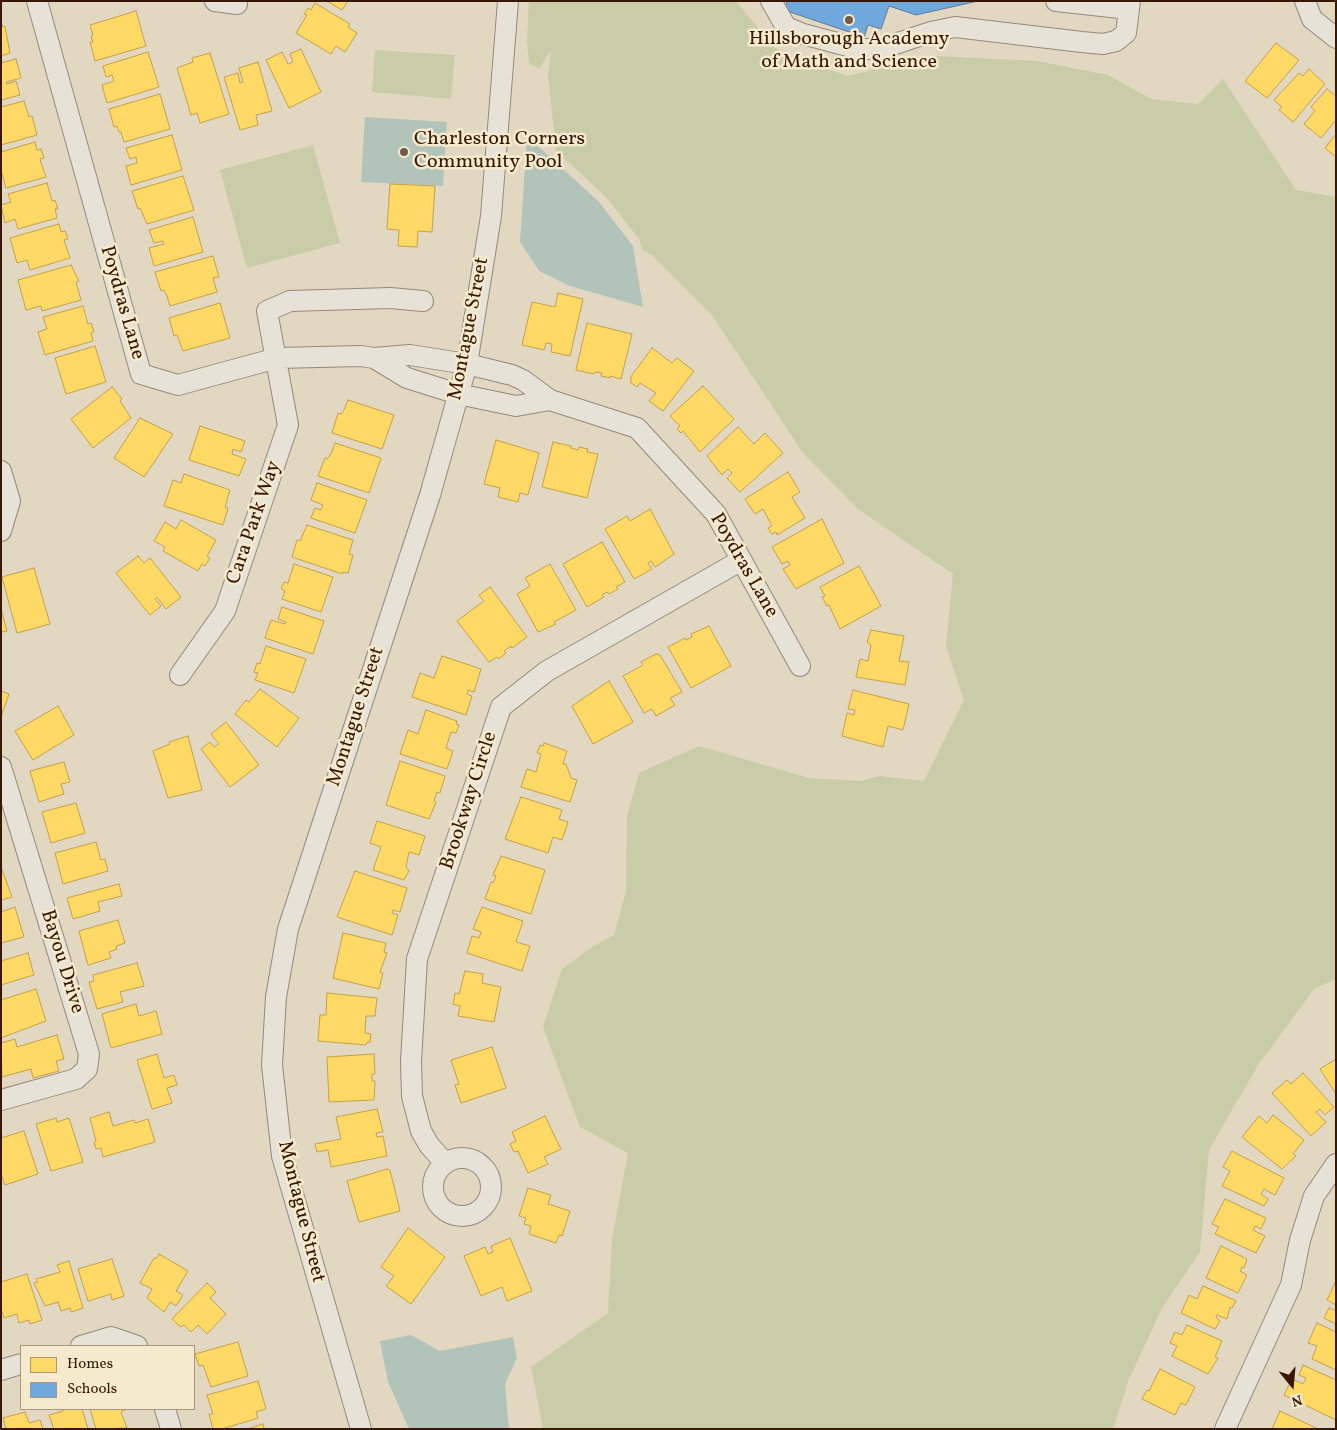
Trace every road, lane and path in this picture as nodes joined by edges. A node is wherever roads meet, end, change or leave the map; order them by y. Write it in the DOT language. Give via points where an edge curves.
graph roads {
  1 [pos="37,1"];
  2 [pos="215,1"];
  3 [pos="508,1"];
  4 [pos="771,1"];
  5 [pos="1056,1"];
  6 [pos="1305,1"];
  7 [pos="237,4"];
  8 [pos="1130,5"];
  9 [pos="1336,38"];
  10 [pos="423,301"];
  11 [pos="278,358"];
  12 [pos="374,358"];
  13 [pos="466,364"];
  14 [pos="458,394"];
  15 [pos="550,400"];
  16 [pos="1,471"];
  17 [pos="1,531"];
  18 [pos="740,561"];
  19 [pos="800,666"];
  20 [pos="180,675"];
  21 [pos="1,767"];
  22 [pos="1,1100"];
  23 [pos="446,1163"];
  24 [pos="1336,1164"];
  25 [pos="85,1345"];
  26 [pos="134,1345"];
  27 [pos="20,1364"];
  28 [pos="1,1370"];
  29 [pos="166,1410"];
  30 [pos="171,1429"];
  31 [pos="361,1429"];
  32 [pos="1226,1429"];
  1 -- 11 [label="street, Poydras Lane" via="141,374 178,386"];
  2 -- 7 [label="street"];
  3 -- 13 [label="street, Montague Street" via="491,216"];
  4 -- 8 [label="street" via="786,27 859,49 880,49 955,27 1103,44 1116,41 1126,33"];
  5 -- 8 [label="street"];
  6 -- 9 [label="street" via="1312,19"];
  10 -- 11 [label="street, Cara Park Way" via="390,298 290,301 267,311"];
  11 -- 12 [label="street, Poydras Lane"];
  11 -- 20 [label="street, Cara Park Way" via="288,426 225,611"];
  12 -- 13 [label="street, Poydras Lane" via="410,355"];
  12 -- 14 [label="street, Poydras Lane" via="407,378"];
  13 -- 14 [label="street, Montague Street"];
  13 -- 15 [label="street, Poydras Lane" via="512,375"];
  14 -- 15 [label="street, Poydras Lane" via="516,406"];
  14 -- 31 [label="street, Montague Street" via="430,495 288,930 276,997 272,1065 282,1156"];
  15 -- 18 [label="street, Poydras Lane" via="637,428 716,514"];
  16 -- 17 [label="street" via="10,501"];
  18 -- 19 [label="street, Poydras Lane"];
  18 -- 23 [label="street, Brookway Circle" via="547,671 501,707 417,959 412,1096 421,1132"];
  21 -- 22 [label="street, Bayou Drive" via="88,1054 87,1069 76,1079"];
  24 -- 32 [label="street" via="1314,1196 1300,1240 1292,1284"];
  25 -- 26 [label="street" via="111,1338"];
  27 -- 28 [label="street"];
  29 -- 30 [label="street"];
}
